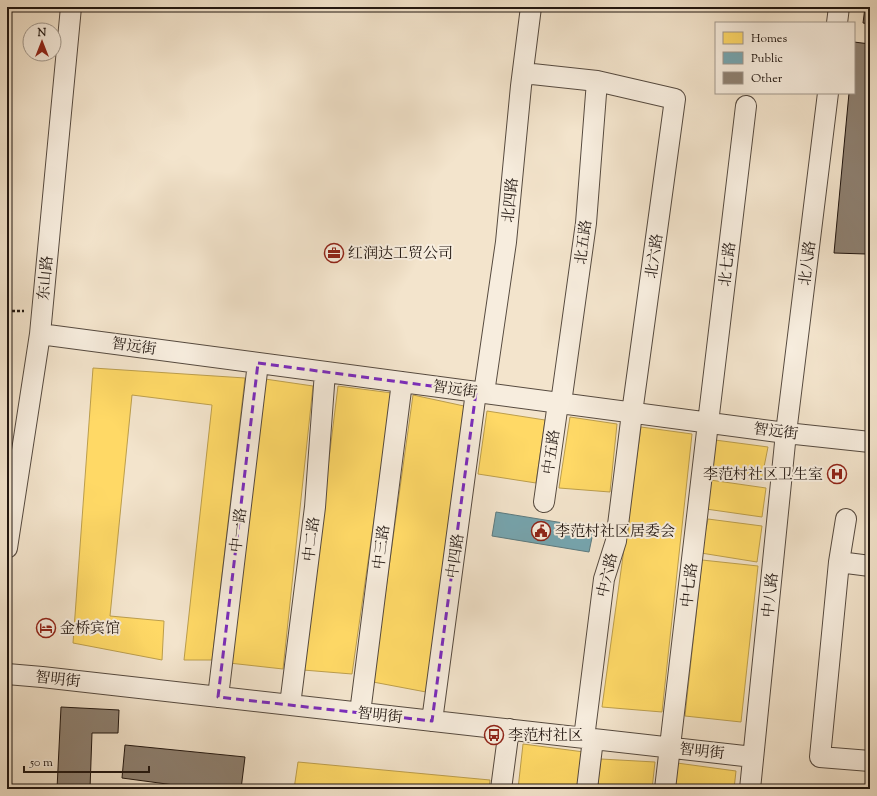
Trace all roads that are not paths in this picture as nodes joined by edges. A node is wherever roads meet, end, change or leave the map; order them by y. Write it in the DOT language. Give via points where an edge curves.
graph roads {
  1 [pos="71,7"];
  2 [pos="531,7"];
  3 [pos="839,7"];
  4 [pos="837,22"];
  5 [pos="523,73"];
  6 [pos="597,81"];
  7 [pos="828,94"];
  8 [pos="746,106"];
  9 [pos="40,334"];
  10 [pos="258,363"];
  11 [pos="325,372"];
  12 [pos="402,382"];
  13 [pos="480,392"];
  14 [pos="560,403"];
  15 [pos="632,413"];
  16 [pos="708,423"];
  17 [pos="786,433"];
  18 [pos="870,442"];
  19 [pos="544,502"];
  20 [pos="846,519"];
  21 [pos="7,548"];
  22 [pos="839,562"];
  23 [pos="870,566"];
  24 [pos="7,674"];
  25 [pos="218,697"];
  26 [pos="290,705"];
  27 [pos="360,713"];
  28 [pos="432,721"];
  29 [pos="509,729"];
  30 [pos="589,739"];
  31 [pos="670,748"];
  32 [pos="754,757"];
  33 [pos="870,761"];
  34 [pos="502,789"];
  35 [pos="587,789"];
  36 [pos="665,789"];
  37 [pos="750,789"];
  1 -- 9 [label="street, 东山路"];
  2 -- 5 [label="street, 北四路"];
  3 -- 4 [label="street"];
  5 -- 6 [label="street"];
  5 -- 13 [label="street, 北四路" via="506,242"];
  6 -- 14 [label="street, 北五路" via="586,223"];
  6 -- 15 [label="street, 北六路" via="675,99"];
  7 -- 17 [label="street, 北八路"];
  8 -- 16 [label="street, 北七路"];
  9 -- 10 [label="street, 智远街"];
  9 -- 21 [label="street, 东山路"];
  10 -- 11 [label="street, 智远街"];
  10 -- 25 [label="street, 中一路"];
  11 -- 12 [label="street, 智远街"];
  11 -- 26 [label="street, 中二路" via="315,508"];
  12 -- 13 [label="street, 智远街"];
  12 -- 27 [label="street, 中三路"];
  13 -- 14 [label="street, 智远街"];
  13 -- 28 [label="street, 中四路"];
  14 -- 15 [label="street, 智远街"];
  14 -- 19 [label="street, 中五路"];
  15 -- 16 [label="street, 智远街"];
  15 -- 30 [label="street, 中六路" via="616,541 604,579"];
  16 -- 17 [label="street, 智远街"];
  16 -- 31 [label="street, 中七路"];
  17 -- 18 [label="street, 智远街"];
  17 -- 32 [label="street, 中八路"];
  20 -- 22 [label="street"];
  22 -- 23 [label="street"];
  22 -- 33 [label="street" via="820,757"];
  24 -- 25 [label="street, 智明街"];
  25 -- 26 [label="street, 智明街"];
  26 -- 27 [label="street, 智明街"];
  27 -- 28 [label="street, 智明街"];
  28 -- 29 [label="street, 智明街"];
  29 -- 30 [label="street, 智明街"];
  29 -- 34 [label="street"];
  30 -- 31 [label="street, 智明街"];
  30 -- 35 [label="street, 中六路"];
  31 -- 32 [label="street, 智明街"];
  31 -- 36 [label="street, 中七路"];
  32 -- 37 [label="street, 中八路"];
}
